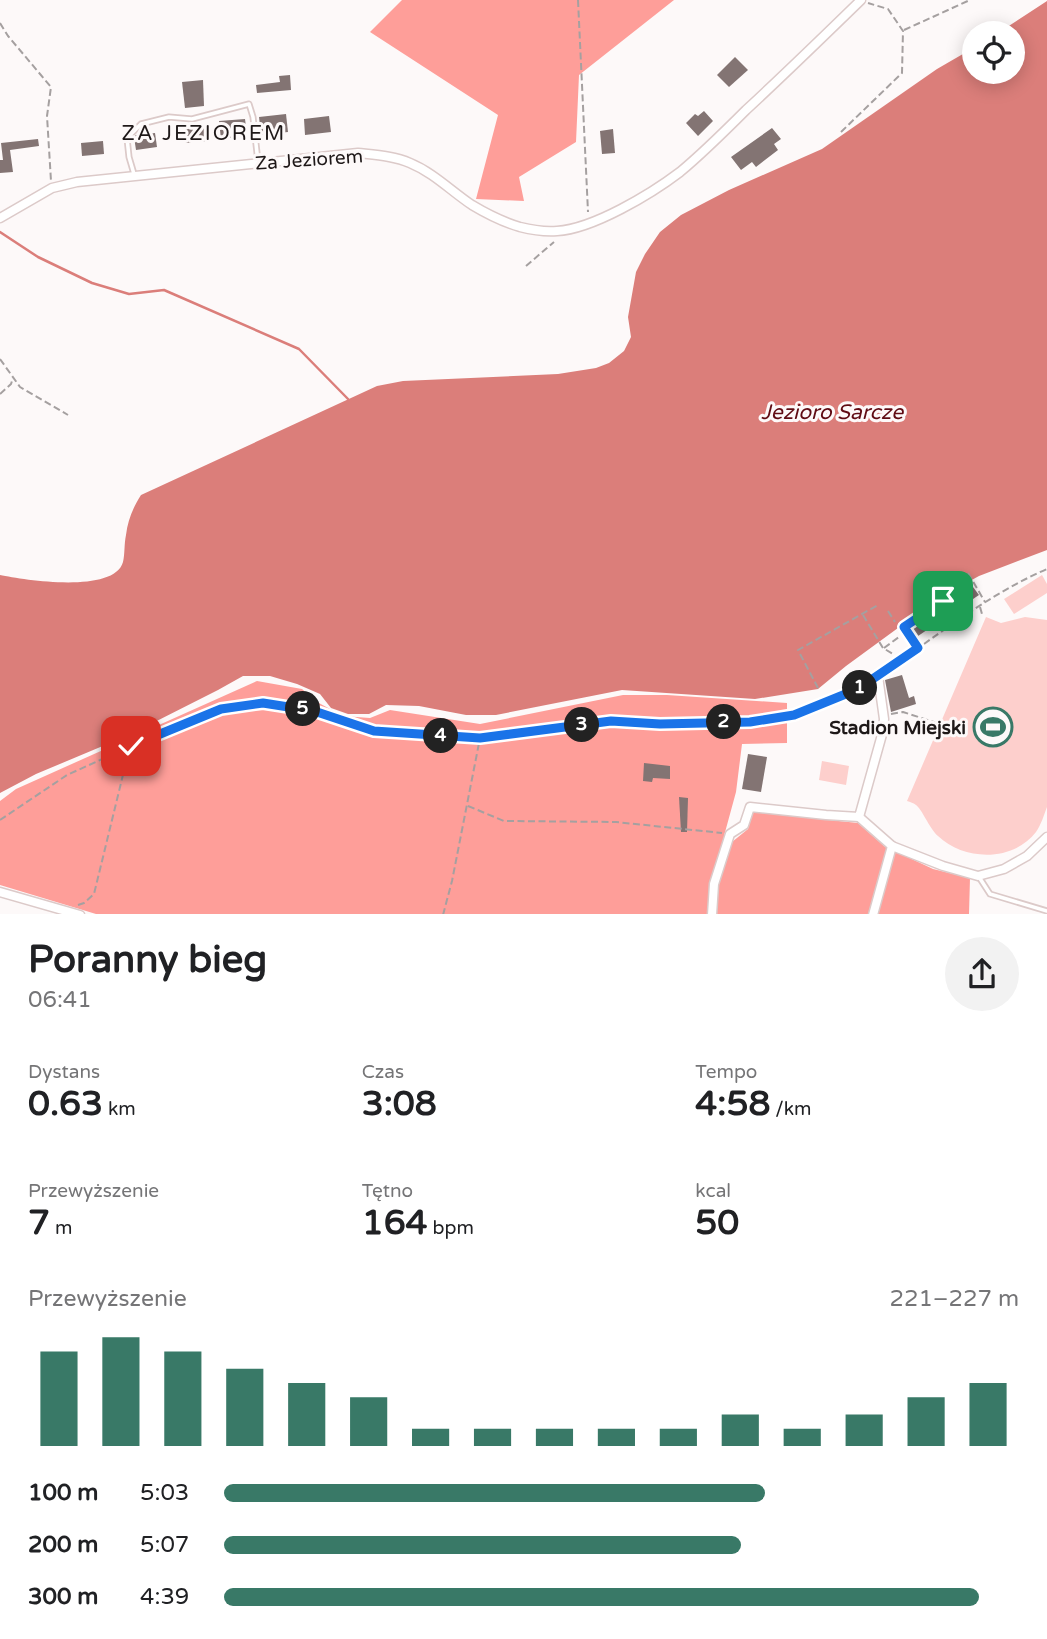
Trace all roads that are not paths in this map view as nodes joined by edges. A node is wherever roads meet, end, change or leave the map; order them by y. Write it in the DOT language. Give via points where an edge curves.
graph roads {
  1 [pos="861,0"];
  2 [pos="258,163"];
  3 [pos="134,176"];
  4 [pos="0,218"];
  5 [pos="906,629"];
  6 [pos="859,817"];
  7 [pos="1047,837"];
  8 [pos="892,846"];
  9 [pos="978,876"];
  10 [pos="0,892"];
  11 [pos="1047,911"];
  12 [pos="77,914"];
  13 [pos="712,914"];
  14 [pos="873,914"];
  1 -- 2 [label="street, Za Jeziorem" via="681,171 634,201 560,231 543,232 494,217 429,173 387,156 358,153"];
  2 -- 3 [label="street, Za Jeziorem"];
  2 -- 3 [label="lane" via="249,104 192,119 169,117 141,124 127,138"];
  3 -- 4 [label="street, Za Jeziorem" via="52,188"];
  5 -- 6 [label="street" via="918,648 878,676 883,731"];
  6 -- 8 [label="street"];
  6 -- 13 [label="street" via="750,807 744,825 730,834 714,884"];
  7 -- 9 [label="street" via="1027,856"];
  8 -- 9 [label="street"];
  8 -- 14 [label="street"];
  9 -- 11 [label="lane" via="990,894"];
  10 -- 12 [label="street"];
}
